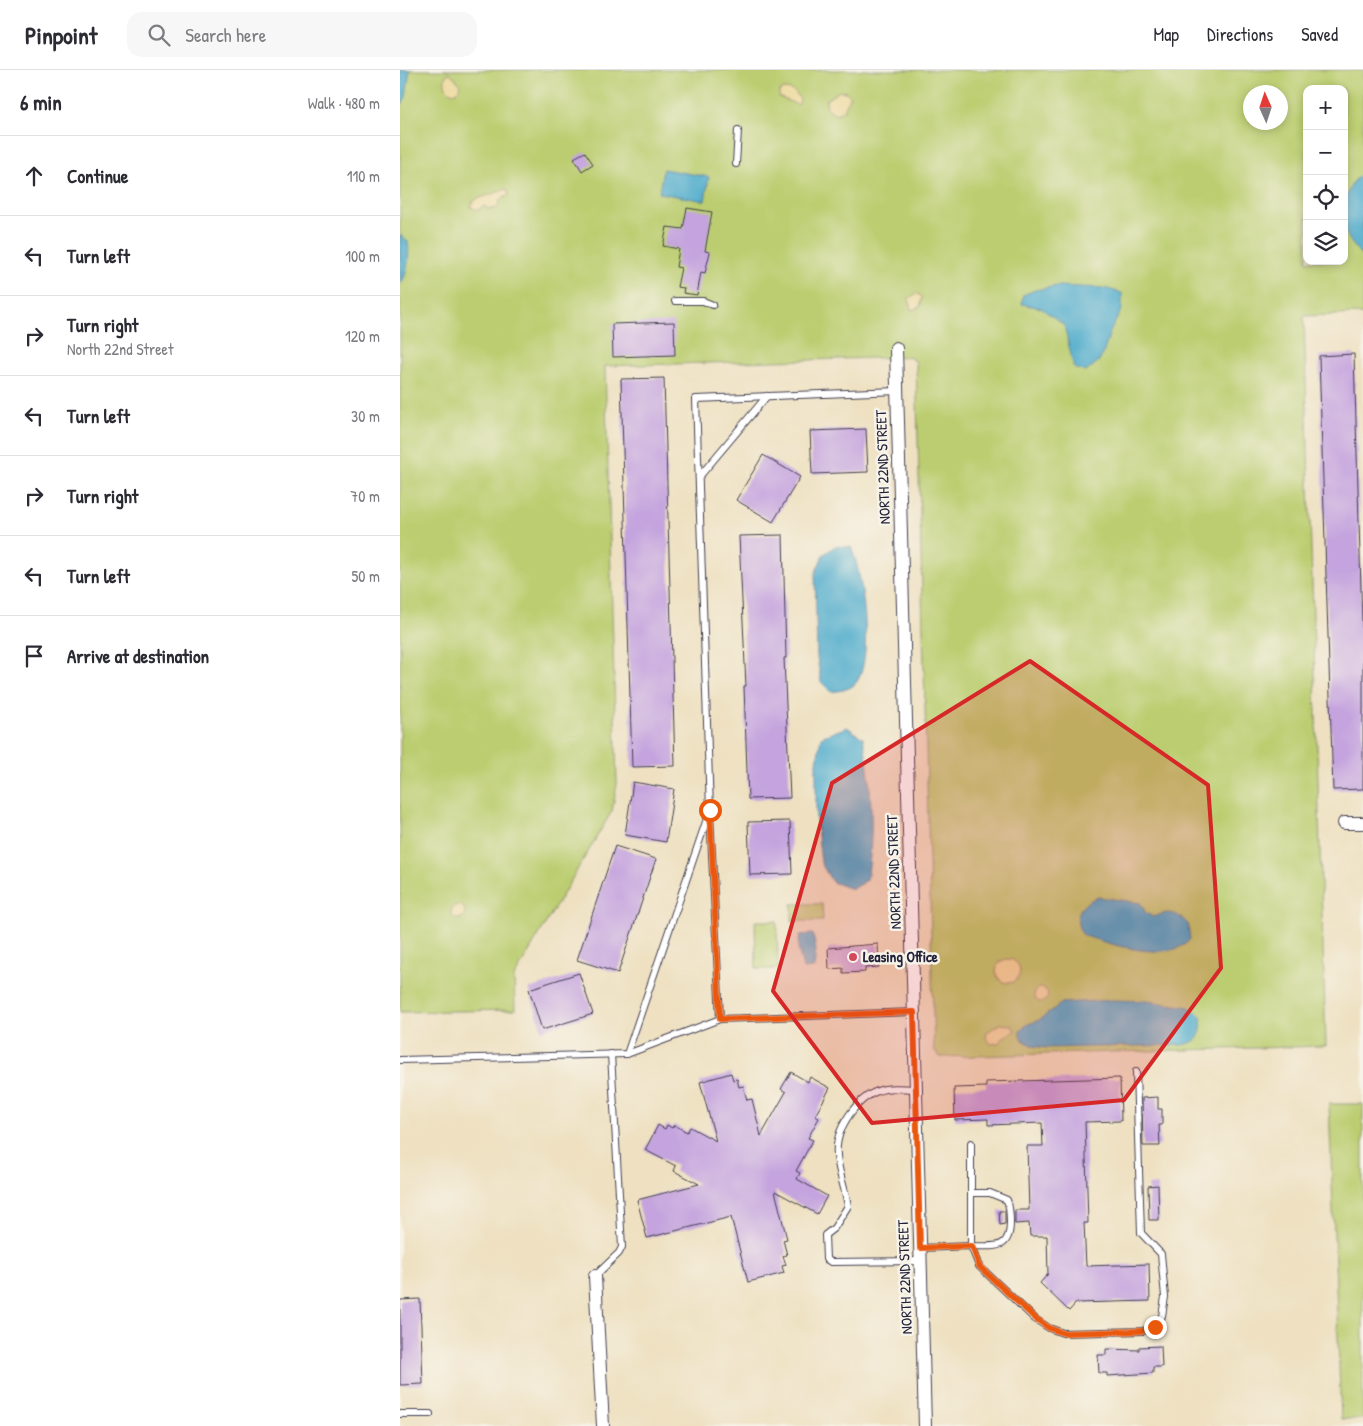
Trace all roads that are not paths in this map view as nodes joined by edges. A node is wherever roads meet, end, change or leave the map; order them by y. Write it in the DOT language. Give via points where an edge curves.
graph roads {
  1 [pos="738,130"];
  2 [pos="736,164"];
  3 [pos="675,301"];
  4 [pos="713,304"];
  5 [pos="896,348"];
  6 [pos="898,391"];
  7 [pos="767,396"];
  8 [pos="699,477"];
  9 [pos="710,810"];
  10 [pos="1344,823"];
  11 [pos="1363,823"];
  12 [pos="914,1012"];
  13 [pos="720,1019"];
  14 [pos="611,1054"];
  15 [pos="627,1054"];
  16 [pos="400,1060"];
  17 [pos="1136,1072"];
  18 [pos="916,1089"];
  19 [pos="971,1143"];
  20 [pos="972,1193"];
  21 [pos="972,1246"];
  22 [pos="920,1255"];
  23 [pos="595,1276"];
  24 [pos="400,1414"];
  25 [pos="430,1414"];
  26 [pos="603,1426"];
  27 [pos="925,1426"];
  1 -- 2 [label="lane"];
  3 -- 4 [label="lane"];
  5 -- 6 [label="street, NORTH 22ND STREET"];
  6 -- 7 [label="lane"];
  6 -- 12 [label="street, NORTH 22ND STREET"];
  7 -- 8 [label="lane"];
  7 -- 8 [label="lane" via="696,399"];
  8 -- 9 [label="lane"];
  9 -- 13 [label="lane"];
  9 -- 15 [label="lane"];
  10 -- 11 [label="street"];
  12 -- 13 [label="lane"];
  12 -- 18 [label="street, NORTH 22ND STREET"];
  13 -- 15 [label="lane"];
  14 -- 15 [label="lane"];
  14 -- 16 [label="lane"];
  14 -- 23 [label="lane" via="622,1248"];
  17 -- 21 [label="lane" via="1141,1234 1161,1254 1165,1297 1162,1316 1155,1327 1142,1331 1063,1333 1049,1328 979,1266"];
  18 -- 22 [label="street, NORTH 22ND STREET"];
  18 -- 22 [label="lane" via="885,1089 865,1096 849,1116 841,1132 837,1153 848,1206 834,1228 825,1235 826,1259 831,1262"];
  19 -- 20 [label="lane"];
  20 -- 21 [label="lane"];
  20 -- 21 [label="lane" via="990,1193 1007,1200 1010,1236 996,1246"];
  21 -- 22 [label="lane"];
  22 -- 27 [label="street, NORTH 22ND STREET"];
  23 -- 26 [label="street"];
  24 -- 25 [label="lane"];
}
